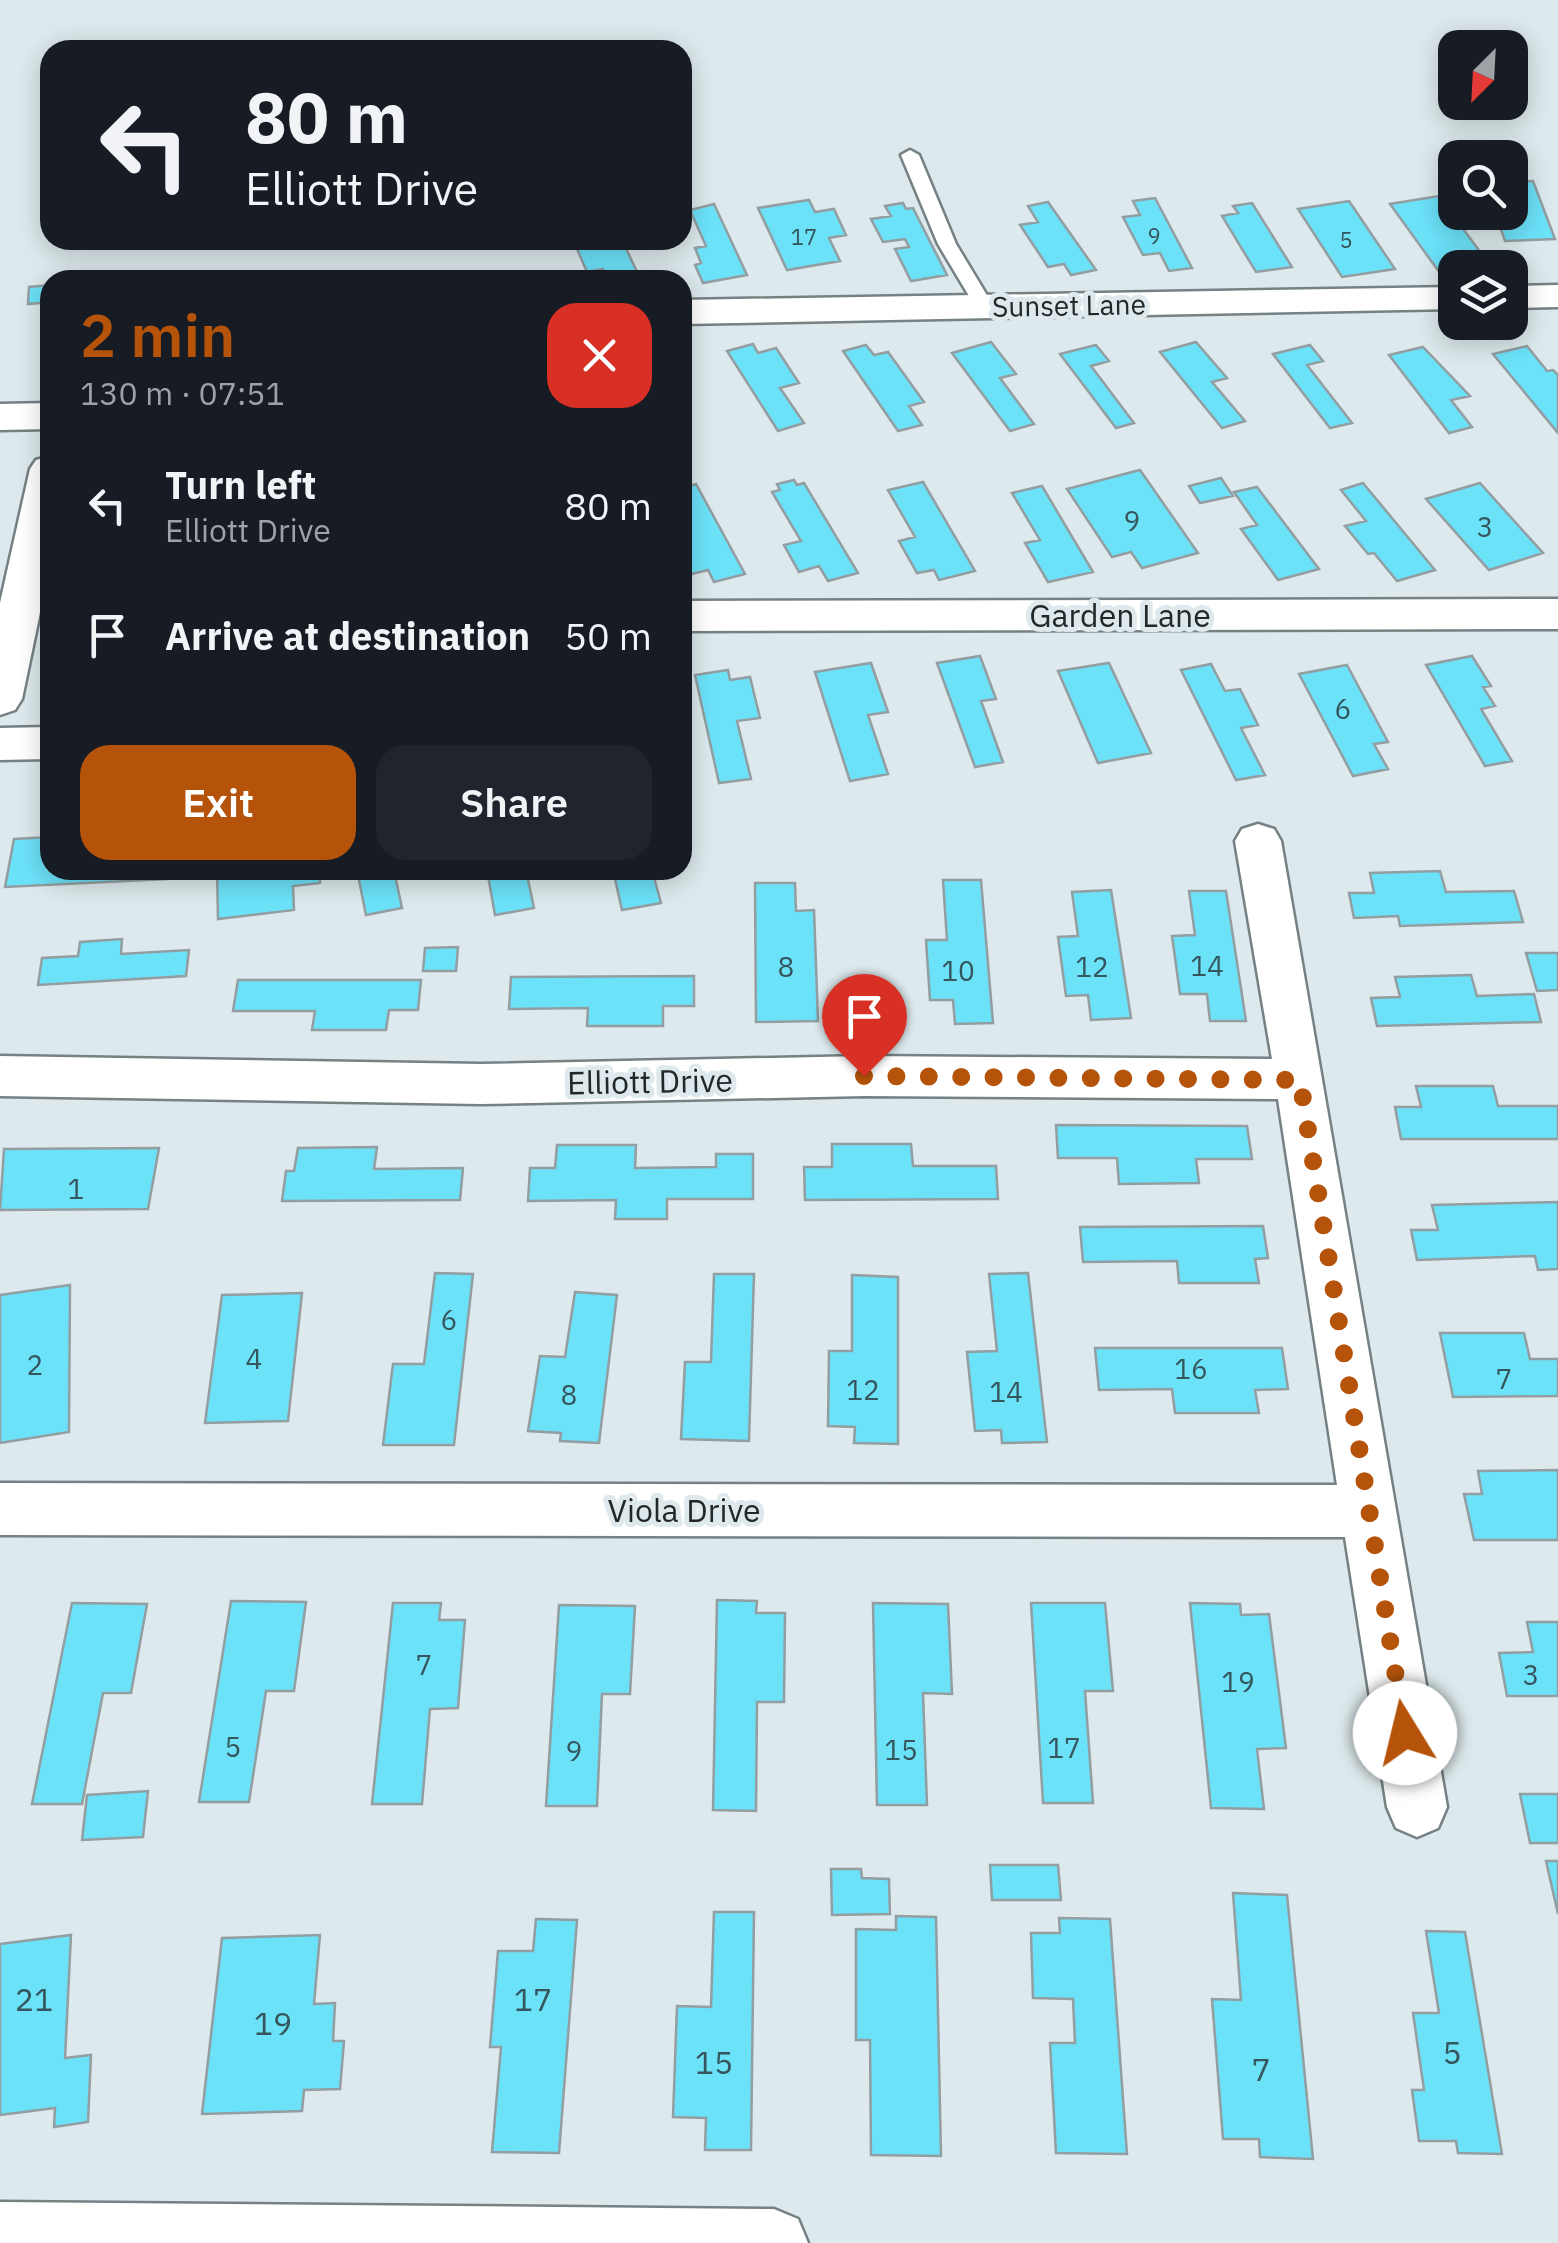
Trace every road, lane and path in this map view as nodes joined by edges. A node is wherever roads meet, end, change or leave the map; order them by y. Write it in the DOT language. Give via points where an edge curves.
graph roads {
  1 [pos="910,155"];
  2 [pos="1558,296"];
  3 [pos="1528,297"];
  4 [pos="1438,298"];
  5 [pos="986,306"];
  6 [pos="692,312"];
  7 [pos="40,416"];
  8 [pos="0,418"];
  9 [pos="40,514"];
  10 [pos="1558,614"];
  11 [pos="692,616"];
  12 [pos="0,699"];
  13 [pos="40,743"];
  14 [pos="0,744"];
  15 [pos="1258,841"];
  16 [pos="0,1076"];
  17 [pos="1300,1080"];
  18 [pos="0,1509"];
  19 [pos="1368,1512"];
  20 [pos="1417,1807"];
  21 [pos="0,2236"];
  22 [pos="774,2243"];
  1 -- 5 [label="lane" via="947,244"];
  2 -- 3 [label="street"];
  4 -- 5 [label="street, Sunset Lane"];
  5 -- 6 [label="street, Sunset Lane"];
  7 -- 8 [label="street"];
  9 -- 12 [label="street"];
  10 -- 11 [label="street, Garden Lane"];
  13 -- 14 [label="street"];
  15 -- 17 [label="street"];
  16 -- 17 [label="street, Elliott Drive" via="481,1084 864,1076"];
  17 -- 19 [label="street"];
  18 -- 19 [label="street, Viola Drive"];
  19 -- 20 [label="street"];
  21 -- 22 [label="street"];
}
